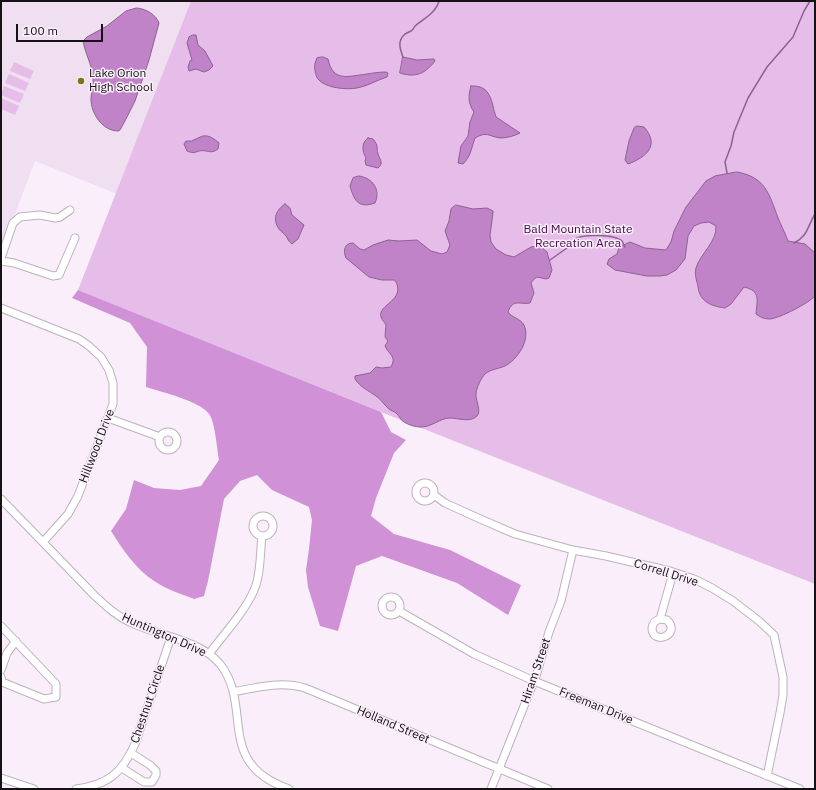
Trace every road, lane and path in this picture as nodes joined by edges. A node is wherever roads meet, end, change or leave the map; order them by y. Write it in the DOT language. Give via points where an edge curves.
graph roads {
  1 [pos="70,210"];
  2 [pos="75,238"];
  3 [pos="1,258"];
  4 [pos="1,261"];
  5 [pos="1,308"];
  6 [pos="108,418"];
  7 [pos="160,437"];
  8 [pos="434,495"];
  9 [pos="1,498"];
  10 [pos="262,536"];
  11 [pos="43,542"];
  12 [pos="573,550"];
  13 [pos="673,573"];
  14 [pos="399,611"];
  15 [pos="660,618"];
  16 [pos="1,626"];
  17 [pos="171,637"];
  18 [pos="16,641"];
  19 [pos="209,654"];
  20 [pos="1,670"];
  21 [pos="1,677"];
  22 [pos="534,681"];
  23 [pos="233,692"];
  24 [pos="131,753"];
  25 [pos="122,768"];
  26 [pos="499,769"];
  27 [pos="767,776"];
  28 [pos="1,778"];
  29 [pos="34,789"];
  30 [pos="76,789"];
  31 [pos="287,789"];
  32 [pos="491,789"];
  33 [pos="548,789"];
  34 [pos="800,789"];
  1 -- 3 [label="street" via="55,218 40,215 20,217 14,223"];
  2 -- 4 [label="street" via="59,275 53,276"];
  5 -- 6 [label="street, Hillwood Drive" via="79,339 101,357 113,383 113,404"];
  6 -- 7 [label="street"];
  6 -- 11 [label="street, Hillwood Drive" via="78,496 68,514"];
  8 -- 12 [label="street, Correll Drive" via="445,503 515,534"];
  9 -- 11 [label="street, Huntington Drive"];
  10 -- 19 [label="street" via="259,576 253,594"];
  11 -- 17 [label="street, Huntington Drive" via="110,610 131,623"];
  12 -- 13 [label="street, Correll Drive"];
  12 -- 22 [label="street, Hiram Street" via="561,601"];
  13 -- 15 [label="street"];
  13 -- 27 [label="street, Correll Drive" via="712,588 750,614 774,635 783,677 783,695"];
  14 -- 22 [label="street, Freeman Drive" via="474,654"];
  16 -- 18 [label="street"];
  17 -- 19 [label="street, Huntington Drive" via="201,648"];
  17 -- 24 [label="street, Chestnut Circle"];
  18 -- 20 [label="street" via="7,653"];
  18 -- 21 [label="street" via="56,684 56,697 44,699 2,682"];
  19 -- 23 [label="street, Huntington Drive" via="220,664"];
  22 -- 26 [label="street, Hiram Street"];
  22 -- 27 [label="street, Freeman Drive"];
  23 -- 26 [label="street, Holland Street" via="276,684 295,685"];
  23 -- 31 [label="street, Huntington Drive" via="241,746 248,761 270,780"];
  24 -- 25 [label="street, Chestnut Circle"];
  24 -- 25 [label="street" via="156,770 152,782 144,782"];
  25 -- 30 [label="street, Chestnut Circle" via="100,783"];
  26 -- 32 [label="street, Hiram Street"];
  26 -- 33 [label="street, Holland Street"];
  27 -- 34 [label="street, Freeman Drive"];
  28 -- 29 [label="street"];
}
